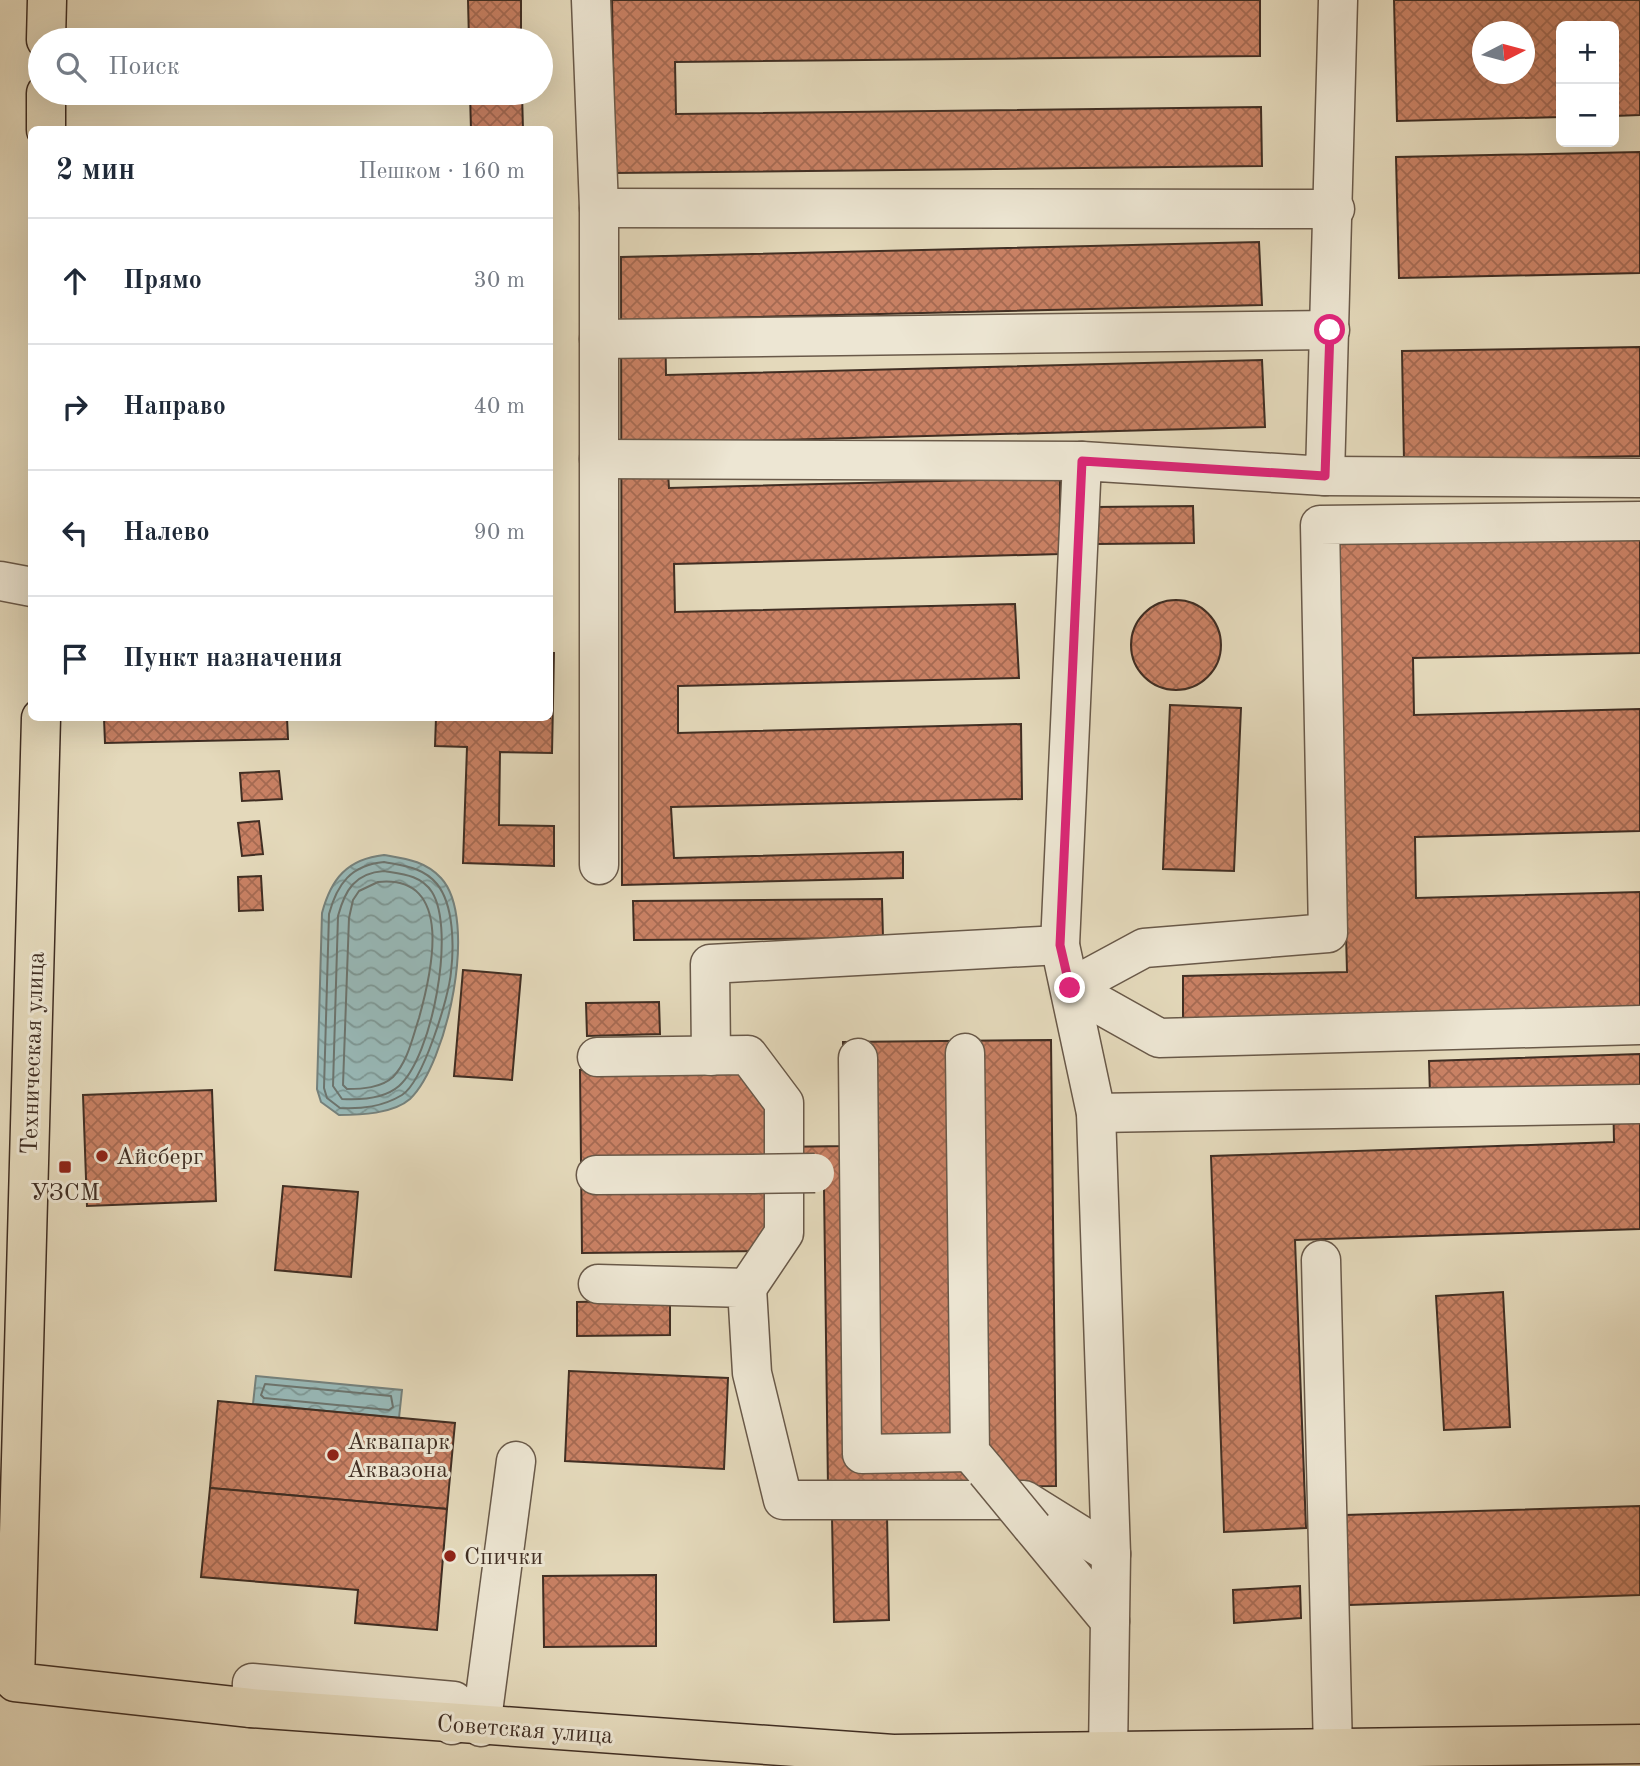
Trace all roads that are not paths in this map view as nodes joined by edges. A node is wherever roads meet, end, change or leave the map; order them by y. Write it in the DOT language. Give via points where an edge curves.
graph roads {
  1 [pos="47,0"];
  2 [pos="591,0"];
  3 [pos="1338,0"];
  4 [pos="46,28"];
  5 [pos="46,105"];
  6 [pos="46,126"];
  7 [pos="598,208"];
  8 [pos="1335,209"];
  9 [pos="1330,330"];
  10 [pos="599,339"];
  11 [pos="599,459"];
  12 [pos="1082,461"];
  13 [pos="1325,476"];
  14 [pos="1640,478"];
  15 [pos="1640,521"];
  16 [pos="0,581"];
  17 [pos="28,586"];
  18 [pos="40,721"];
  19 [pos="599,865"];
  20 [pos="1060,945"];
  21 [pos="1070,988"];
  22 [pos="1640,1025"];
  23 [pos="965,1054"];
  24 [pos="711,1056"];
  25 [pos="597,1057"];
  26 [pos="858,1058"];
  27 [pos="1640,1104"];
  28 [pos="1096,1113"];
  29 [pos="858,1173"];
  30 [pos="596,1175"];
  31 [pos="1321,1260"];
  32 [pos="598,1284"];
  33 [pos="747,1288"];
  34 [pos="516,1461"];
  35 [pos="978,1461"];
  36 [pos="1111,1554"];
  37 [pos="1110,1622"];
  38 [pos="7,1681"];
  39 [pos="466,1726"];
  40 [pos="1640,1744"];
  41 [pos="1333,1750"];
  42 [pos="1108,1752"];
  43 [pos="734,1755"];
  1 -- 4 [label="main road"];
  2 -- 7 [label="street"];
  3 -- 8 [label="street"];
  5 -- 6 [label="main road"];
  7 -- 8 [label="street"];
  7 -- 10 [label="street"];
  8 -- 9 [label="street"];
  9 -- 10 [label="street"];
  9 -- 13 [label="street"];
  10 -- 11 [label="street"];
  11 -- 12 [label="street"];
  11 -- 19 [label="street"];
  12 -- 13 [label="street"];
  12 -- 20 [label="street"];
  13 -- 14 [label="street"];
  15 -- 21 [label="street" via="1320,525 1328,933 1144,948"];
  16 -- 17 [label="street"];
  18 -- 38 [label="main road, Техническая улица"];
  20 -- 21 [label="street"];
  20 -- 24 [label="street" via="710,964"];
  21 -- 22 [label="street" via="1159,1038"];
  21 -- 28 [label="street"];
  23 -- 35 [label="street"];
  24 -- 25 [label="street"];
  24 -- 33 [label="street" via="748,1055 784,1103 784,1233"];
  26 -- 29 [label="street"];
  27 -- 28 [label="street"];
  28 -- 36 [label="street"];
  29 -- 30 [label="street, bridge"];
  29 -- 35 [label="street" via="862,1454"];
  31 -- 41 [label="street"];
  32 -- 33 [label="street"];
  33 -- 36 [label="street" via="752,1373 783,1500 1024,1500"];
  34 -- 39 [label="street"];
  35 -- 37 [label="street, bridge"];
  36 -- 37 [label="street"];
  37 -- 42 [label="street"];
  38 -- 39 [label="main road, Советская улица"];
  39 -- 43 [label="main road, Советская улица"];
  40 -- 41 [label="main road, Советская улица"];
  41 -- 42 [label="main road, Советская улица"];
  42 -- 43 [label="main road, Советская улица"];
}
